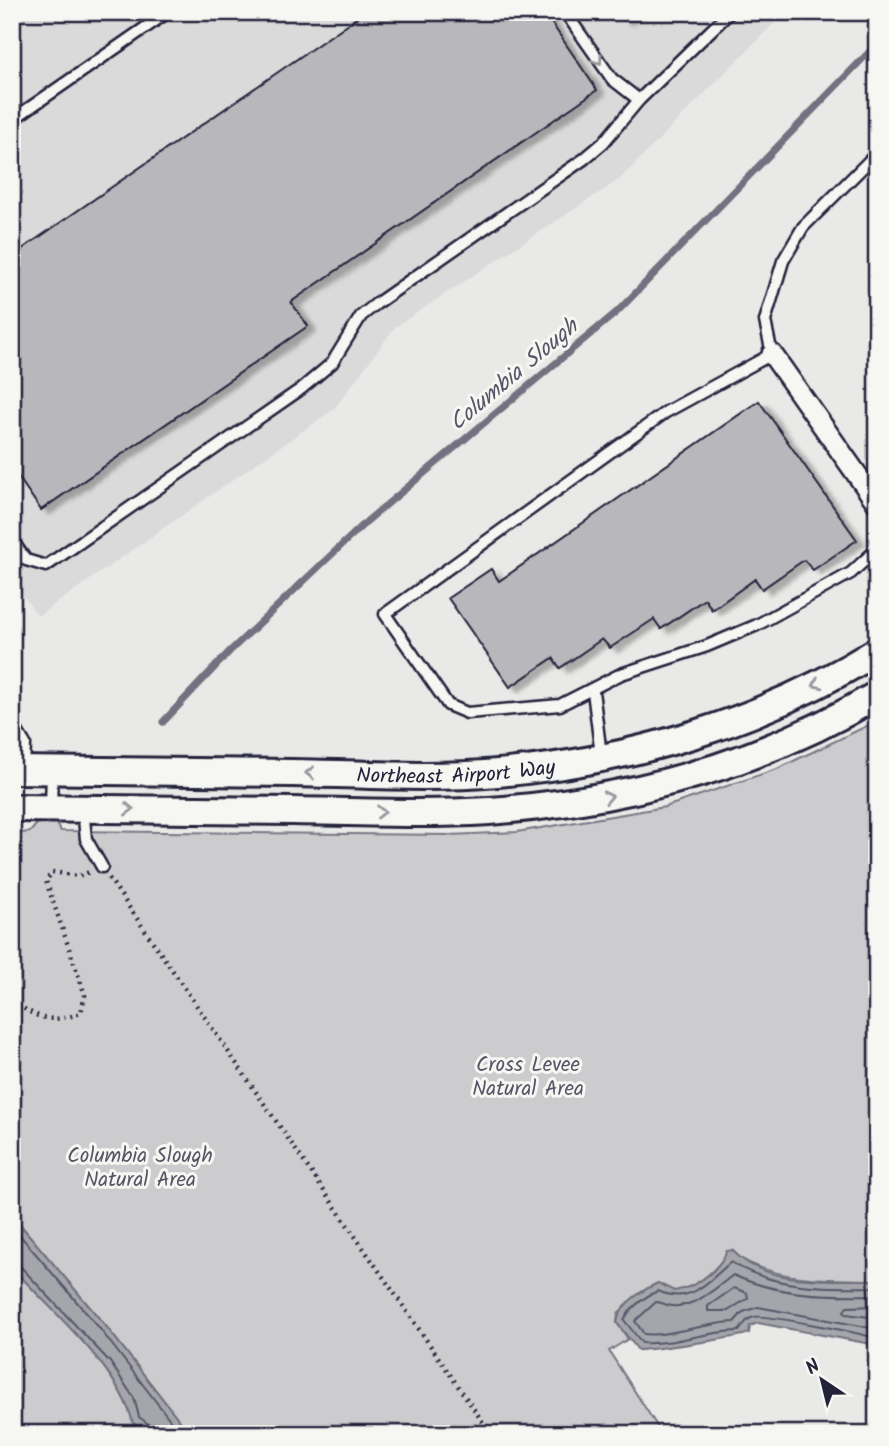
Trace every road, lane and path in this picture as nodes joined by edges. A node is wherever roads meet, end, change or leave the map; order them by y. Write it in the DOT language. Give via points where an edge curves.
graph roads {
  1 [pos="168,12"];
  2 [pos="565,12"];
  3 [pos="730,12"];
  4 [pos="639,100"];
  5 [pos="12,120"];
  6 [pos="877,153"];
  7 [pos="772,354"];
  8 [pos="877,503"];
  9 [pos="12,540"];
  10 [pos="877,549"];
  11 [pos="877,651"];
  12 [pos="593,691"];
  13 [pos="877,695"];
  14 [pos="12,723"];
  15 [pos="601,759"];
  16 [pos="18,770"];
  17 [pos="52,770"];
  18 [pos="12,808"];
  19 [pos="51,808"];
  20 [pos="83,808"];
  21 [pos="102,867"];
  22 [pos="12,1001"];
  23 [pos="491,1434"];
  1 -- 5 [label="lane"];
  2 -- 4 [label="lane, one-way" via="612,79"];
  3 -- 4 [label="lane"];
  4 -- 9 [label="lane" via="584,159 361,316 332,363 301,389 46,566 26,560"];
  6 -- 7 [label="lane" via="803,227 783,261 765,321"];
  7 -- 8 [label="street"];
  7 -- 12 [label="lane" via="666,412 385,614 449,705 467,713 560,705"];
  10 -- 12 [label="lane" via="851,573 794,606 707,646 621,674"];
  11 -- 15 [label="main road, Northeast Airport Way, one-way" via="777,704 679,740"];
  12 -- 15 [label="lane"];
  20 -- 13 [label="main road, Northeast Airport Way, one-way" via="459,811 564,804 639,790 733,763 799,737"];
  14 -- 16 [label="lane" via="25,744"];
  15 -- 17 [label="main road, Northeast Airport Way, one-way" via="496,773 427,775"];
  16 -- 17 [label="main road, Northeast Airport Way"];
  17 -- 19 [label="lane"];
  18 -- 19 [label="main road, Northeast Airport Way"];
  19 -- 20 [label="main road, Northeast Airport Way"];
  20 -- 21 [label="lane" via="86,839"];
  21 -- 22 [label="path" via="79,876 52,872 46,881 86,995 81,1013 58,1021"];
  21 -- 23 [label="path"];
}
